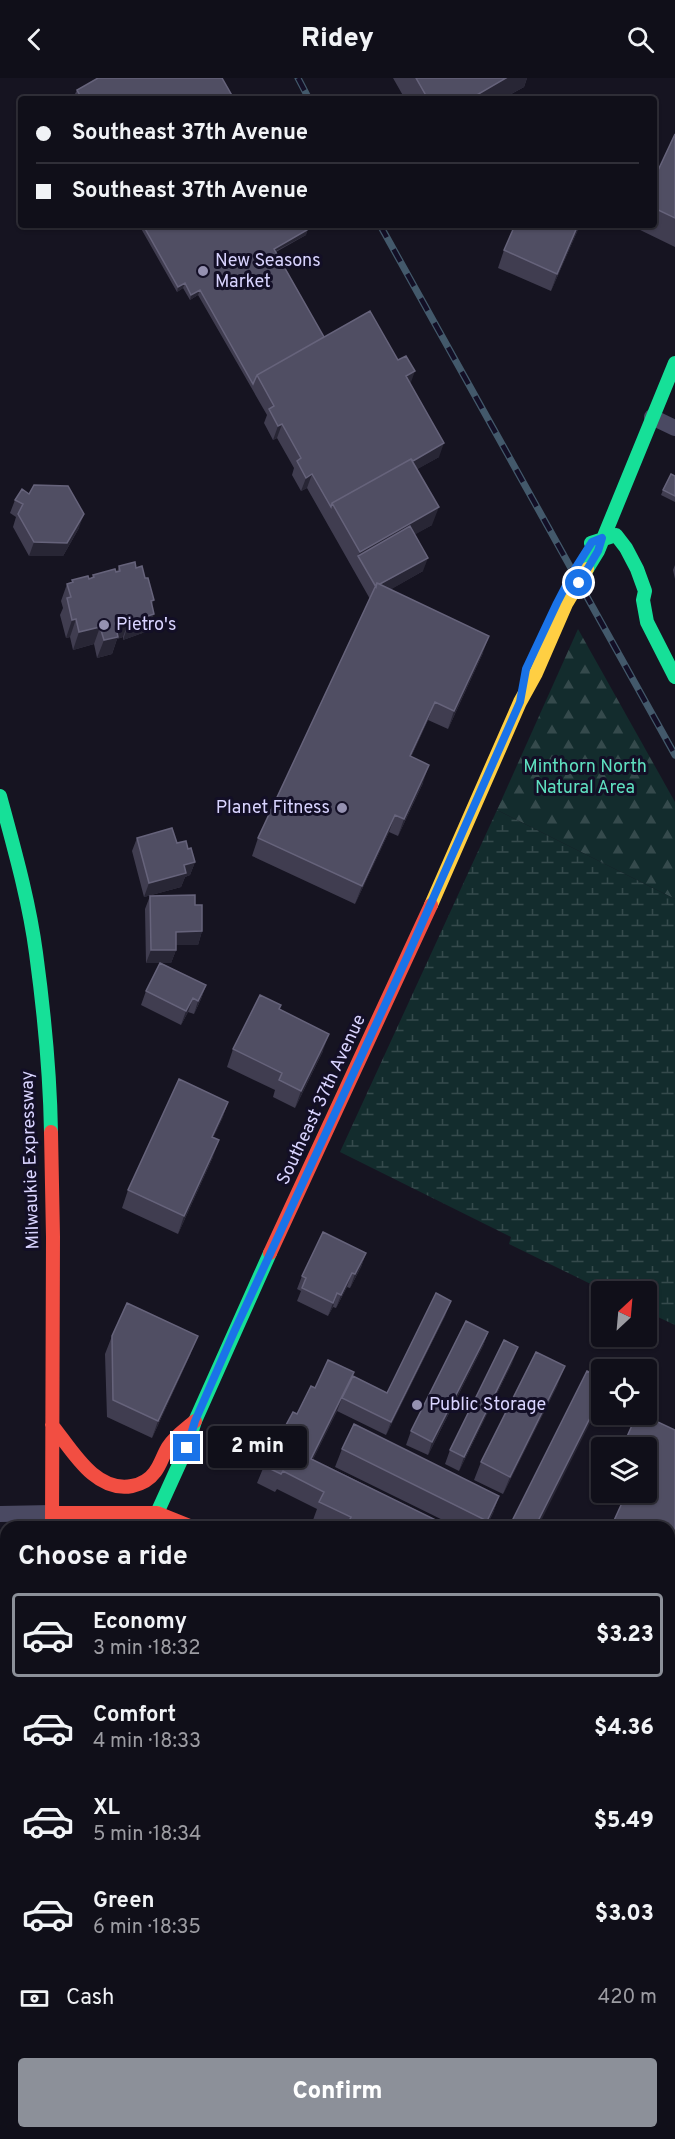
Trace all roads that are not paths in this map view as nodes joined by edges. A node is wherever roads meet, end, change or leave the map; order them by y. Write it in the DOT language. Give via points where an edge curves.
graph roads {
  1 [pos="675,363"];
  2 [pos="652,417"];
  3 [pos="675,428"];
  4 [pos="602,538"];
  5 [pos="642,598"];
  6 [pos="656,642"];
  7 [pos="675,651"];
  8 [pos="675,677"];
  9 [pos="0,796"];
  10 [pos="195,1421"];
  11 [pos="52,1425"];
  12 [pos="157,1513"];
  13 [pos="0,1514"];
  14 [pos="52,1520"];
  15 [pos="154,1521"];
  16 [pos="177,1521"];
  1 -- 2 [label="main road, Southeast 37th Avenue"];
  2 -- 3 [label="street"];
  2 -- 4 [label="main road, Southeast 37th Avenue"];
  4 -- 5 [label="main road" via="635,594"];
  4 -- 5 [label="main road" via="616,536 630,553 643,583"];
  4 -- 10 [label="main road, Southeast 37th Avenue" via="592,542 573,572 526,669 520,702"];
  5 -- 6 [label="main road"];
  6 -- 7 [label="street"];
  6 -- 8 [label="main road"];
  9 -- 11 [label="main road, Milwaukie Expressway" via="36,952 50,1090"];
  10 -- 11 [label="main road" via="169,1445 148,1479 118,1488 89,1471"];
  10 -- 12 [label="main road, Southeast 37th Avenue"];
  11 -- 14 [label="main road, Milwaukie Expressway"];
  12 -- 14 [label="main road"];
  12 -- 15 [label="main road, Southeast 37th Avenue"];
  12 -- 16 [label="main road"];
  13 -- 14 [label="street"];
}
